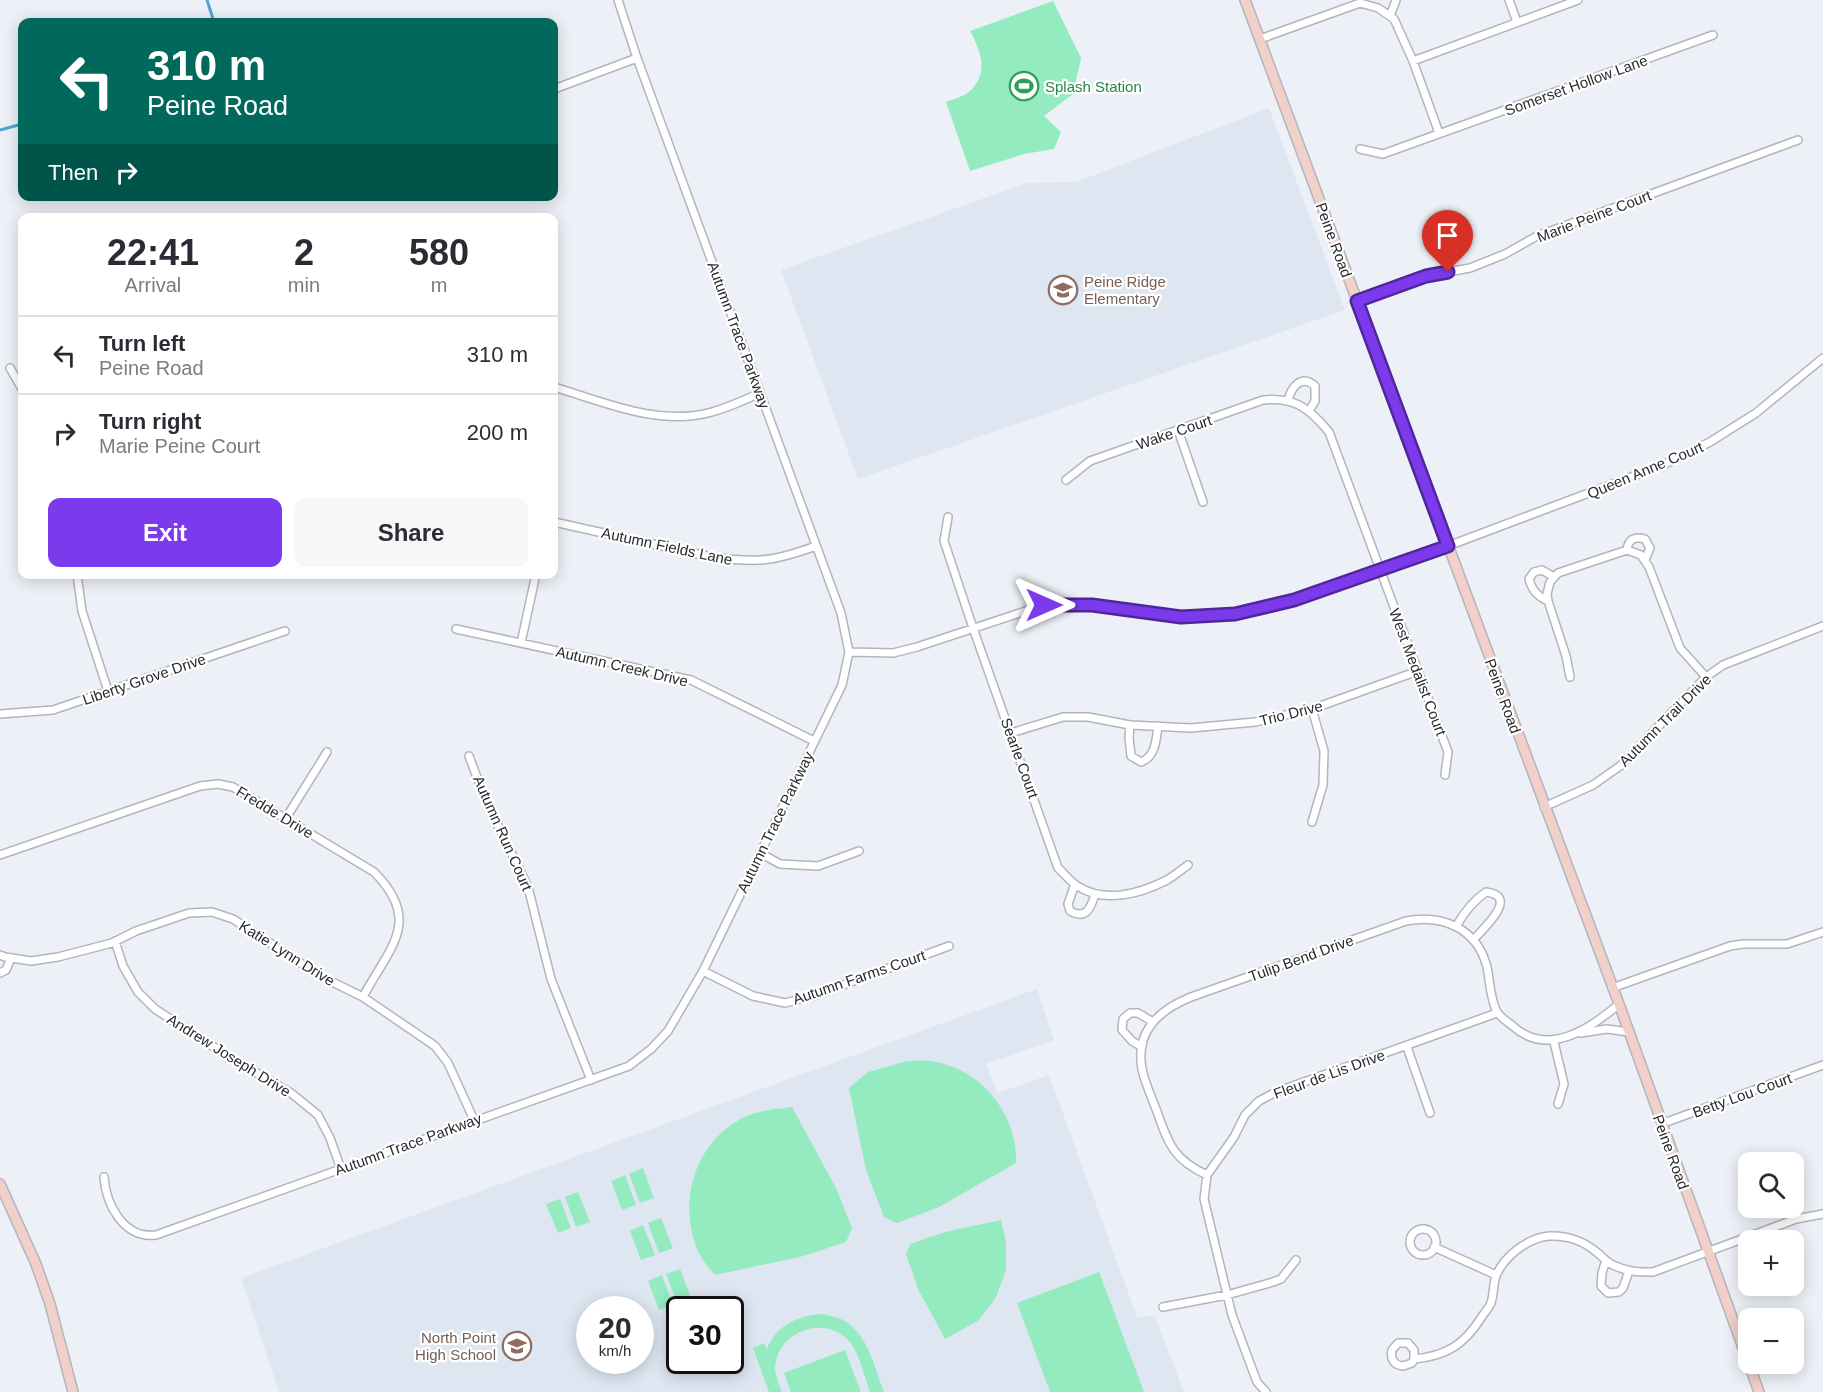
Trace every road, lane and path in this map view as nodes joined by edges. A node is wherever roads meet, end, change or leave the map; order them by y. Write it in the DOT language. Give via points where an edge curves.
graph roads {
  1 [pos="618,0"];
  2 [pos="1245,0"];
  3 [pos="1396,0"];
  4 [pos="1509,0"];
  5 [pos="1578,0"];
  6 [pos="1369,3"];
  7 [pos="1390,16"];
  8 [pos="1517,22"];
  9 [pos="1713,35"];
  10 [pos="1260,39"];
  11 [pos="637,58"];
  12 [pos="1413,61"];
  13 [pos="558,88"];
  14 [pos="1439,133"];
  15 [pos="1798,140"];
  16 [pos="1360,150"];
  17 [pos="1357,301"];
  18 [pos="1823,358"];
  19 [pos="10,368"];
  20 [pos="18,382"];
  21 [pos="558,388"];
  22 [pos="760,393"];
  23 [pos="1288,401"];
  24 [pos="1309,411"];
  25 [pos="1178,430"];
  26 [pos="1066,480"];
  27 [pos="1203,502"];
  28 [pos="948,517"];
  29 [pos="558,523"];
  30 [pos="816,546"];
  31 [pos="1448,546"];
  32 [pos="1627,550"];
  33 [pos="1645,560"];
  34 [pos="1380,570"];
  35 [pos="1554,577"];
  36 [pos="78,579"];
  37 [pos="535,579"];
  38 [pos="1548,601"];
  39 [pos="1823,626"];
  40 [pos="973,628"];
  41 [pos="456,629"];
  42 [pos="285,631"];
  43 [pos="521,643"];
  44 [pos="849,652"];
  45 [pos="1418,671"];
  46 [pos="1570,677"];
  47 [pos="1706,677"];
  48 [pos="108,691"];
  49 [pos="1312,709"];
  50 [pos="0,714"];
  51 [pos="1130,725"];
  52 [pos="1158,726"];
  53 [pos="1011,733"];
  54 [pos="814,741"];
  55 [pos="327,752"];
  56 [pos="469,756"];
  57 [pos="1445,775"];
  58 [pos="1544,807"];
  59 [pos="286,818"];
  60 [pos="1312,822"];
  61 [pos="859,851"];
  62 [pos="760,853"];
  63 [pos="0,855"];
  64 [pos="1188,865"];
  65 [pos="1075,884"];
  66 [pos="1095,894"];
  67 [pos="1457,925"];
  68 [pos="1823,932"];
  69 [pos="1473,940"];
  70 [pos="115,941"];
  71 [pos="949,946"];
  72 [pos="0,955"];
  73 [pos="11,958"];
  74 [pos="703,971"];
  75 [pos="0,973"];
  76 [pos="1612,988"];
  77 [pos="363,998"];
  78 [pos="1619,1004"];
  79 [pos="1497,1013"];
  80 [pos="1153,1022"];
  81 [pos="1629,1032"];
  82 [pos="1576,1034"];
  83 [pos="1554,1042"];
  84 [pos="1142,1047"];
  85 [pos="1407,1047"];
  86 [pos="1823,1065"];
  87 [pos="591,1080"];
  88 [pos="1558,1104"];
  89 [pos="1430,1113"];
  90 [pos="474,1120"];
  91 [pos="1661,1124"];
  92 [pos="341,1169"];
  93 [pos="1207,1175"];
  94 [pos="104,1177"];
  95 [pos="0,1184"];
  96 [pos="1823,1214"];
  97 [pos="1434,1247"];
  98 [pos="1708,1252"];
  99 [pos="1296,1260"];
  100 [pos="1606,1260"];
  101 [pos="1629,1271"];
  102 [pos="1496,1275"];
  103 [pos="1227,1296"];
  104 [pos="1163,1307"];
  105 [pos="1414,1359"];
  106 [pos="73,1392"];
  107 [pos="1266,1392"];
  108 [pos="1759,1392"];
  1 -- 11 [label="street, Autumn Trace Parkway"];
  2 -- 10 [label="street, Peine Road"];
  3 -- 7 [label="street"];
  4 -- 8 [label="street"];
  5 -- 8 [label="street"];
  6 -- 7 [label="street"];
  6 -- 10 [label="street"];
  7 -- 12 [label="street"];
  8 -- 12 [label="street"];
  9 -- 14 [label="street, Somerset Hollow Lane"];
  10 -- 17 [label="street, Peine Road"];
  11 -- 13 [label="street"];
  11 -- 22 [label="street, Autumn Trace Parkway"];
  12 -- 14 [label="street"];
  14 -- 16 [label="street, Somerset Hollow Lane" via="1383,154"];
  15 -- 17 [label="street, Marie Peine Court" via="1537,236 1505,255 1470,268 1426,276"];
  17 -- 31 [label="street, Peine Road"];
  18 -- 31 [label="street, Queen Anne Court" via="1756,413 1710,442 1663,465"];
  19 -- 20 [label="street"];
  21 -- 22 [label="street" via="648,415 683,417 712,412"];
  22 -- 30 [label="street, Autumn Trace Parkway"];
  23 -- 24 [label="street, Wake Court"];
  23 -- 24 [label="street" via="1296,385 1310,381 1316,393"];
  23 -- 25 [label="street, Wake Court" via="1263,400"];
  24 -- 34 [label="street, Wake Court" via="1329,432"];
  25 -- 26 [label="street, Wake Court" via="1090,461"];
  25 -- 27 [label="street"];
  28 -- 40 [label="street, Searle Court" via="944,541"];
  29 -- 30 [label="street, Autumn Fields Lane" via="737,560 782,558"];
  30 -- 44 [label="street, Autumn Trace Parkway" via="842,613"];
  31 -- 34 [label="street, Queen Anne Court"];
  31 -- 58 [label="street, Peine Road"];
  32 -- 33 [label="street"];
  32 -- 33 [label="street" via="1631,539 1645,539 1650,548"];
  32 -- 35 [label="street"];
  33 -- 47 [label="street" via="1680,648"];
  34 -- 40 [label="street, Queen Anne Court" via="1294,600 1235,614 1181,617 1092,605 1044,605"];
  34 -- 45 [label="street, West Medalist Court"];
  35 -- 38 [label="street"];
  35 -- 38 [label="street" via="1542,570 1529,579 1536,594"];
  36 -- 48 [label="street" via="82,611"];
  37 -- 43 [label="street"];
  38 -- 46 [label="street"];
  39 -- 47 [label="street, Autumn Trail Drive" via="1723,664"];
  40 -- 44 [label="street, Queen Anne Court" via="893,652"];
  40 -- 53 [label="street, Searle Court"];
  41 -- 43 [label="street, Autumn Creek Drive"];
  42 -- 48 [label="street, Liberty Grove Drive"];
  43 -- 54 [label="street, Autumn Creek Drive" via="691,680"];
  44 -- 54 [label="street, Autumn Trace Parkway" via="842,685"];
  45 -- 49 [label="street, Trio Drive"];
  45 -- 57 [label="street, West Medalist Court" via="1448,752"];
  47 -- 58 [label="street, Autumn Trail Drive" via="1620,766 1593,785"];
  48 -- 50 [label="street, Liberty Grove Drive" via="53,710"];
  49 -- 52 [label="street, Trio Drive" via="1255,722 1191,728"];
  49 -- 60 [label="street" via="1324,751 1323,785"];
  51 -- 52 [label="street, Trio Drive"];
  51 -- 52 [label="street" via="1131,756 1141,762 1148,759 1155,746"];
  51 -- 53 [label="street, Trio Drive" via="1063,717"];
  53 -- 65 [label="street, Searle Court" via="1058,867"];
  54 -- 62 [label="street, Autumn Trace Parkway"];
  55 -- 59 [label="street"];
  56 -- 87 [label="street, Autumn Run Court" via="485,800 528,887 551,979"];
  58 -- 76 [label="street, Peine Road"];
  59 -- 63 [label="street, Fredde Drive" via="234,787 200,786"];
  59 -- 77 [label="street, Fredde Drive" via="374,872 394,897 399,913 398,935"];
  61 -- 62 [label="street" via="818,866 780,864"];
  62 -- 74 [label="street, Autumn Trace Parkway"];
  64 -- 66 [label="street, Searle Court" via="1166,881 1123,895"];
  65 -- 66 [label="street, Searle Court"];
  65 -- 66 [label="street" via="1068,904 1075,914 1089,911"];
  67 -- 69 [label="street"];
  67 -- 69 [label="street" via="1475,900 1486,892 1495,893 1501,901 1499,909"];
  67 -- 80 [label="street, Tulip Bend Drive" via="1421,918 1406,921 1191,997 1171,1006"];
  68 -- 76 [label="street" via="1787,945 1730,946"];
  69 -- 79 [label="street" via="1482,951"];
  70 -- 73 [label="street, Katie Lynn Drive" via="58,957 31,961"];
  70 -- 77 [label="street, Katie Lynn Drive" via="189,914 212,912 233,919"];
  70 -- 92 [label="street, Andrew Joseph Drive" via="138,992 155,1009 291,1093 318,1115"];
  71 -- 74 [label="street, Autumn Farms Court" via="785,1003 753,996"];
  72 -- 73 [label="street, Katie Lynn Drive"];
  73 -- 75 [label="street" via="6,970"];
  74 -- 87 [label="street, Autumn Trace Parkway" via="668,1031 651,1049 629,1066"];
  76 -- 78 [label="street, Peine Road"];
  77 -- 90 [label="street, Katie Lynn Drive" via="435,1046 448,1063"];
  78 -- 81 [label="street, Peine Road"];
  78 -- 82 [label="street"];
  79 -- 83 [label="street" via="1523,1035"];
  79 -- 85 [label="street, Fleur de Lis Drive"];
  80 -- 84 [label="street, Tulip Bend Drive"];
  80 -- 84 [label="street" via="1138,1013 1123,1019 1122,1030"];
  81 -- 82 [label="street" via="1608,1029"];
  81 -- 91 [label="street, Peine Road"];
  82 -- 83 [label="street"];
  83 -- 88 [label="street" via="1564,1084"];
  84 -- 93 [label="street, Tulip Bend Drive" via="1142,1072 1166,1137 1176,1154"];
  85 -- 89 [label="street"];
  85 -- 93 [label="street, Fleur de Lis Drive" via="1259,1101 1245,1115"];
  86 -- 91 [label="street, Betty Lou Court"];
  87 -- 90 [label="street, Autumn Trace Parkway"];
  90 -- 92 [label="street, Autumn Trace Parkway"];
  91 -- 98 [label="street, Peine Road"];
  92 -- 94 [label="street, Autumn Trace Parkway" via="163,1234 148,1236 134,1232 119,1219"];
  93 -- 103 [label="street" via="1204,1199"];
  95 -- 106 [label="street" via="36,1264"];
  96 -- 98 [label="street" via="1796,1219"];
  97 -- 102 [label="street"];
  98 -- 101 [label="street" via="1653,1272"];
  98 -- 108 [label="street, Peine Road"];
  99 -- 103 [label="street" via="1281,1279"];
  100 -- 101 [label="street"];
  100 -- 101 [label="street" via="1601,1286 1608,1293 1623,1288"];
  100 -- 102 [label="street" via="1581,1241 1549,1236 1524,1245"];
  102 -- 105 [label="street" via="1490,1304 1473,1331 1449,1351"];
  103 -- 104 [label="street"];
  103 -- 107 [label="street" via="1257,1383"];
}
